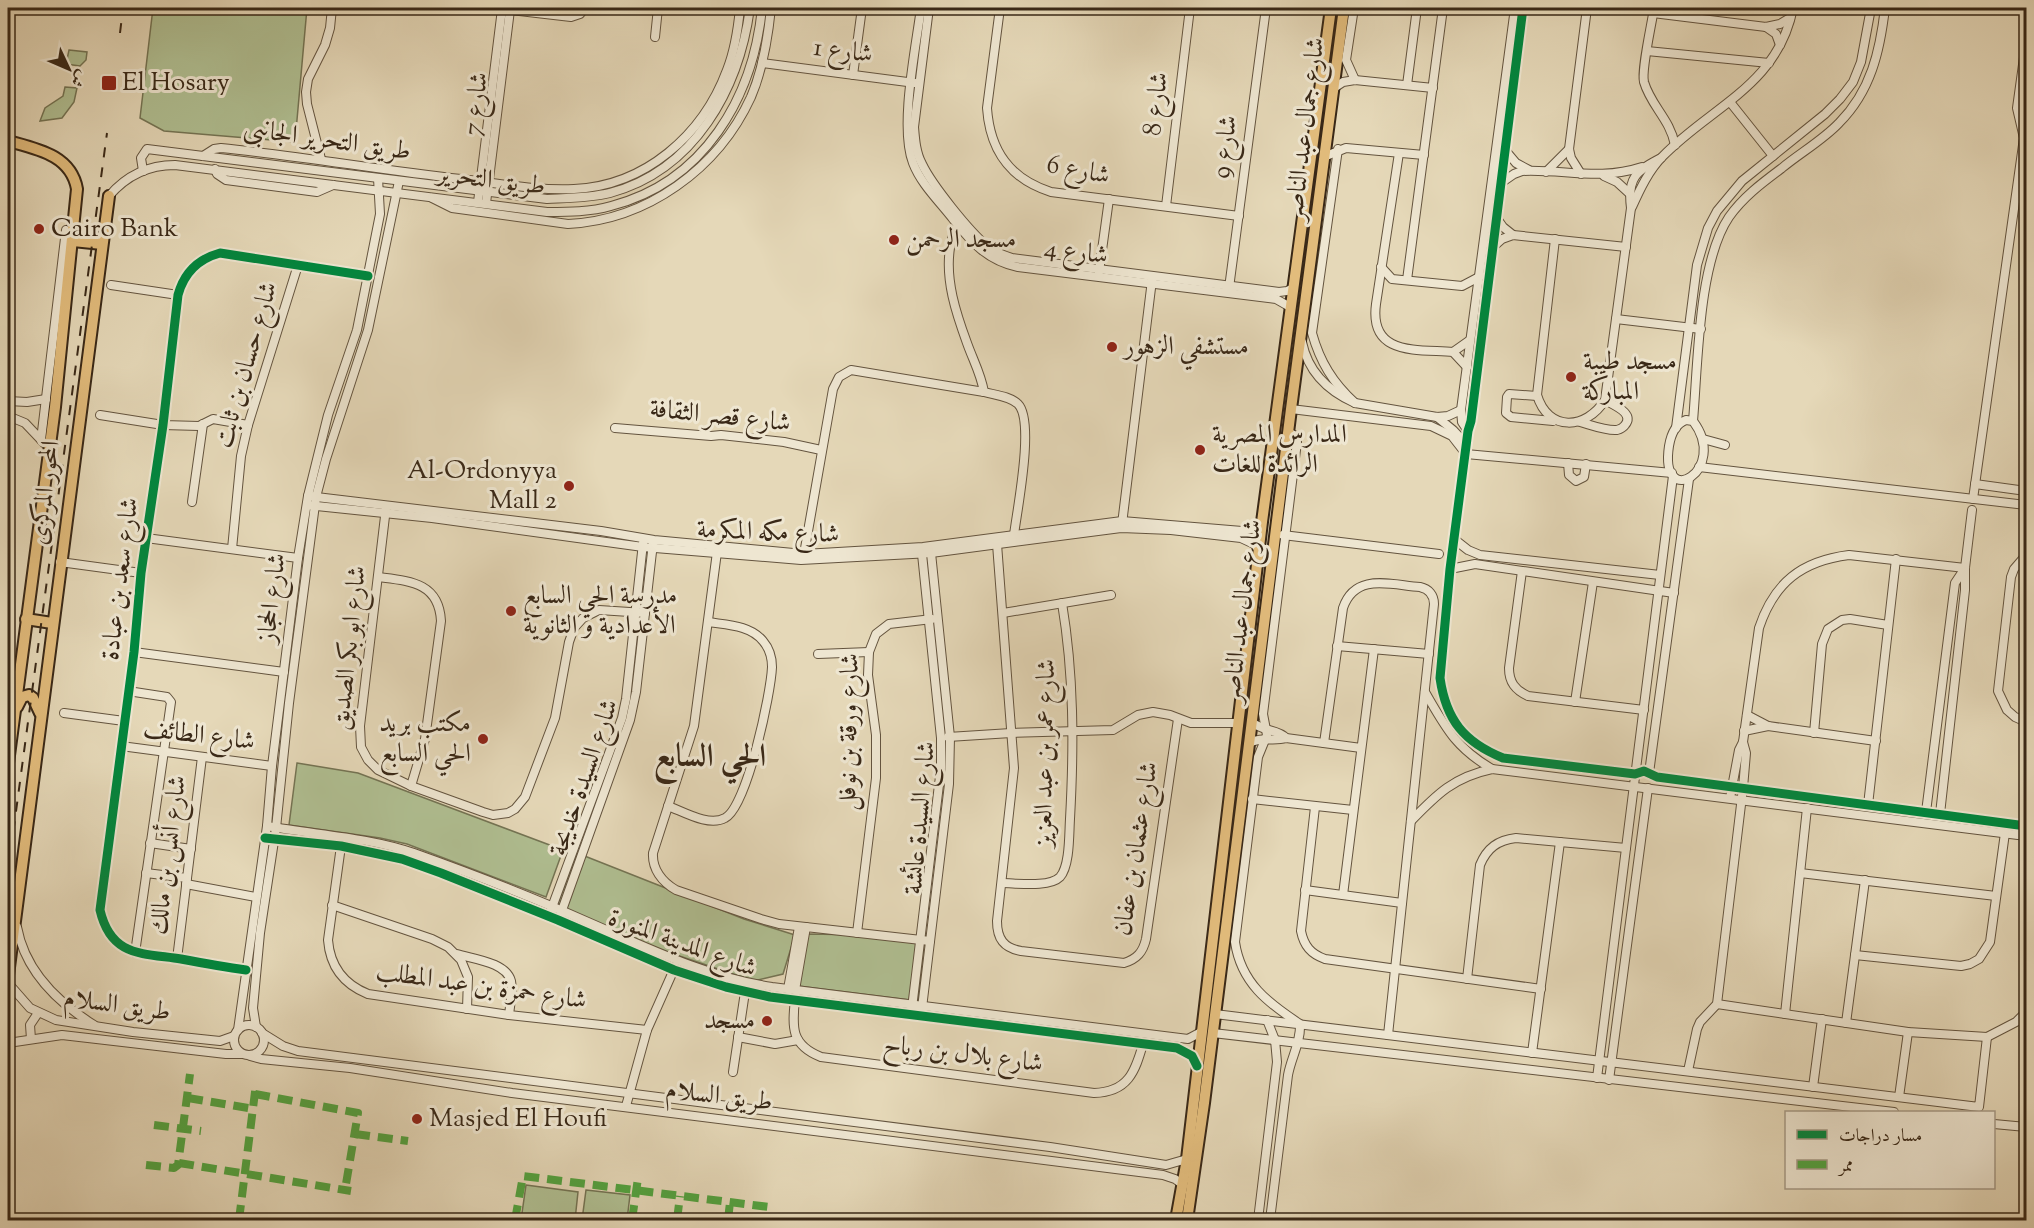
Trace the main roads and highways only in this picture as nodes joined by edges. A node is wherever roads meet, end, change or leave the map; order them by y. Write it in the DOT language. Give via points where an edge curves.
graph roads {
  1 [pos="1331,8"];
  2 [pos="1344,8"];
  3 [pos="8,141"];
  4 [pos="109,196"];
  5 [pos="73,241"];
  6 [pos="102,244"];
  7 [pos="26,619"];
  8 [pos="52,623"];
  9 [pos="15,711"];
  10 [pos="40,714"];
  11 [pos="8,763"];
  12 [pos="1222,857"];
  13 [pos="1235,858"];
  14 [pos="1220,876"];
  15 [pos="1233,878"];
  16 [pos="8,975"];
  17 [pos="1176,1221"];
  18 [pos="1187,1221"];
  1 -- 12 [label="main road, شارع جمال عبد الناصر"];
  2 -- 13 [label="main road, شارع جمال عبد الناصر" via="1288,432 1281,535"];
  3 -- 5 [label="main road, المحور المركزى" via="58,158 69,168 77,189"];
  4 -- 6 [label="main road, المحور المركزى"];
  5 -- 6 [label="main road"];
  5 -- 7 [label="main road, المحور المركزى"];
  6 -- 8 [label="main road, المحور المركزى"];
  7 -- 8 [label="main road"];
  7 -- 9 [label="main road, المحور المركزى"];
  8 -- 10 [label="main road, المحور المركزى"];
  9 -- 10 [label="main road" via="22,697 29,694"];
  9 -- 11 [label="main road, المحور المركزى"];
  10 -- 16 [label="main road, المحور المركزى"];
  12 -- 13 [label="main road"];
  12 -- 14 [label="main road, شارع جمال عبد الناصر"];
  13 -- 15 [label="main road, شارع جمال عبد الناصر"];
  14 -- 15 [label="main road"];
  14 -- 17 [label="main road, شارع جمال عبد الناصر" via="1187,1159"];
  15 -- 18 [label="main road, شارع جمال عبد الناصر"];
}
